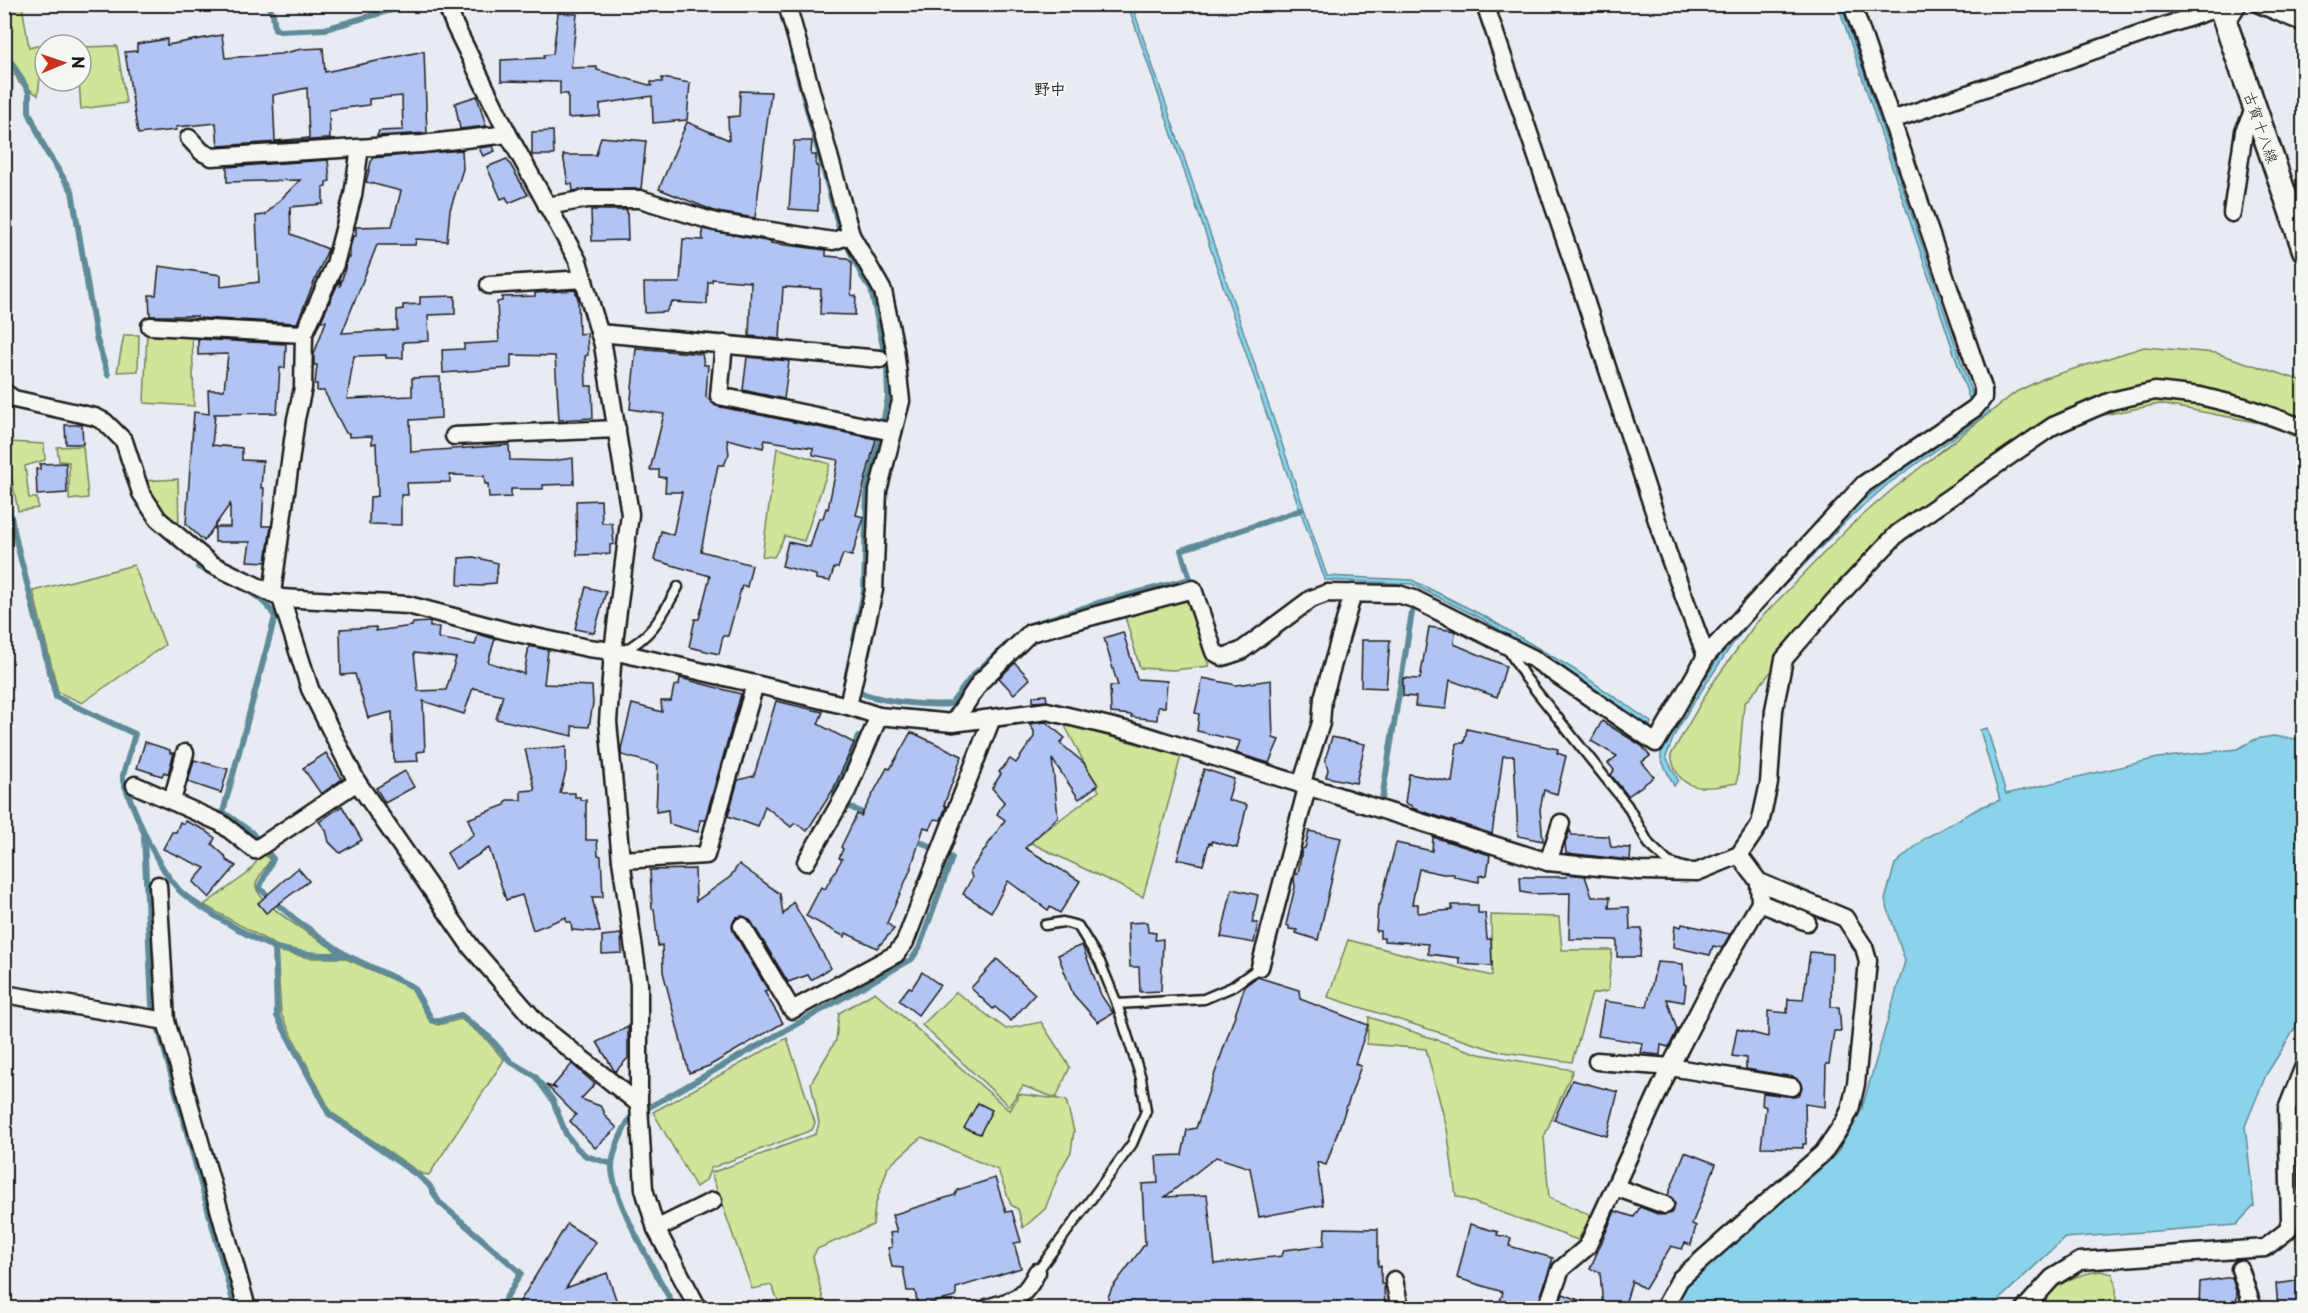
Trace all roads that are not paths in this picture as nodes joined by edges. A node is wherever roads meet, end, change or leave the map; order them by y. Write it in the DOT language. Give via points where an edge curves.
graph roads {
  1 [pos="446,4"];
  2 [pos="787,4"];
  3 [pos="1485,4"];
  4 [pos="1852,4"];
  5 [pos="2259,4"];
  6 [pos="2226,10"];
  7 [pos="2304,23"];
  8 [pos="2255,108"];
  9 [pos="1892,120"];
  10 [pos="508,134"];
  11 [pos="189,138"];
  12 [pos="360,148"];
  13 [pos="547,206"];
  14 [pos="2232,213"];
  15 [pos="851,235"];
  16 [pos="2304,250"];
  17 [pos="584,279"];
  18 [pos="489,285"];
  19 [pos="150,326"];
  20 [pos="599,333"];
  21 [pos="304,334"];
  22 [pos="724,344"];
  23 [pos="880,358"];
  24 [pos="4,392"];
  25 [pos="2304,428"];
  26 [pos="617,429"];
  27 [pos="893,432"];
  28 [pos="454,436"];
  29 [pos="678,587"];
  30 [pos="1353,593"];
  31 [pos="276,595"];
  32 [pos="1505,645"];
  33 [pos="617,651"];
  34 [pos="1706,656"];
  35 [pos="755,684"];
  36 [pos="848,706"];
  37 [pos="879,716"];
  38 [pos="992,718"];
  39 [pos="953,723"];
  40 [pos="186,753"];
  41 [pos="357,782"];
  42 [pos="135,785"];
  43 [pos="1304,786"];
  44 [pos="172,801"];
  45 [pos="1561,824"];
  46 [pos="1739,855"];
  47 [pos="621,860"];
  48 [pos="806,862"];
  49 [pos="1548,862"];
  50 [pos="1697,872"];
  51 [pos="1759,882"];
  52 [pos="158,885"];
  53 [pos="1760,903"];
  54 [pos="1807,922"];
  55 [pos="1045,925"];
  56 [pos="742,926"];
  57 [pos="1260,967"];
  58 [pos="4,994"];
  59 [pos="1117,1004"];
  60 [pos="166,1021"];
  61 [pos="1597,1061"];
  62 [pos="1670,1066"];
  63 [pos="2304,1066"];
  64 [pos="1792,1087"];
  65 [pos="639,1104"];
  66 [pos="1615,1187"];
  67 [pos="713,1201"];
  68 [pos="1665,1205"];
  69 [pos="656,1229"];
  70 [pos="2240,1269"];
  71 [pos="1037,1272"];
  72 [pos="1394,1280"];
  73 [pos="247,1308"];
  74 [pos="698,1308"];
  75 [pos="987,1308"];
  76 [pos="1400,1308"];
  77 [pos="1547,1308"];
  78 [pos="1664,1308"];
  79 [pos="2025,1308"];
  80 [pos="2253,1308"];
  1 -- 10 [label="street"];
  2 -- 15 [label="street"];
  3 -- 34 [label="street" via="1667,551"];
  4 -- 9 [label="street"];
  5 -- 7 [label="street"];
  6 -- 8 [label="main road, 古賀十八線"];
  6 -- 9 [label="street"];
  8 -- 14 [label="street" via="2244,131"];
  8 -- 16 [label="main road, 古賀十八線"];
  9 -- 34 [label="street" via="1983,388 1983,398 1975,408 1864,484"];
  10 -- 12 [label="street"];
  10 -- 13 [label="street"];
  11 -- 12 [label="street" via="212,157"];
  12 -- 21 [label="street" via="353,195 335,264"];
  13 -- 15 [label="street" via="587,198 640,199 715,222 833,241"];
  13 -- 17 [label="street"];
  15 -- 27 [label="street" via="883,291 893,337 901,401"];
  17 -- 18 [label="street"];
  17 -- 20 [label="street"];
  19 -- 21 [label="street"];
  20 -- 22 [label="street"];
  20 -- 26 [label="street"];
  21 -- 31 [label="street" via="303,388"];
  22 -- 23 [label="street"];
  22 -- 27 [label="street" via="719,396"];
  24 -- 31 [label="street" via="14,399 105,422 124,441 141,493 158,519 211,564"];
  25 -- 46 [label="street" via="2200,396 2156,391 2111,401 2053,426 1898,533 1784,659 1774,710 1769,783 1760,824"];
  26 -- 28 [label="street"];
  26 -- 33 [label="street" via="630,514"];
  27 -- 36 [label="street" via="878,491 874,590"];
  29 -- 33 [label="lane" via="653,631 636,644"];
  30 -- 32 [label="street" via="1398,594 1414,599"];
  30 -- 39 [label="street" via="1327,593 1311,599 1241,651 1223,657 1214,652 1193,589 1030,633 981,681"];
  30 -- 43 [label="street" via="1323,698 1321,723"];
  31 -- 33 [label="street" via="408,605 507,631"];
  31 -- 41 [label="street" via="310,689"];
  32 -- 34 [label="street" via="1533,659 1656,743"];
  32 -- 50 [label="lane" via="1525,677 1627,805 1649,844 1668,862"];
  33 -- 35 [label="street"];
  33 -- 47 [label="street" via="608,722"];
  35 -- 36 [label="street"];
  35 -- 47 [label="street" via="706,855"];
  36 -- 37 [label="street"];
  37 -- 39 [label="street"];
  37 -- 48 [label="street" via="848,791"];
  38 -- 39 [label="street"];
  38 -- 43 [label="street" via="1047,711 1138,733"];
  38 -- 56 [label="street" via="905,942 896,954 792,1010"];
  40 -- 44 [label="street"];
  41 -- 44 [label="street" via="255,850 221,822"];
  41 -- 65 [label="street" via="471,947 523,1007 538,1024"];
  42 -- 44 [label="street"];
  43 -- 49 [label="street"];
  43 -- 57 [label="street"];
  45 -- 49 [label="street"];
  46 -- 50 [label="street"];
  46 -- 51 [label="street"];
  47 -- 65 [label="street" via="639,984"];
  49 -- 50 [label="street"];
  51 -- 53 [label="street"];
  51 -- 78 [label="street" via="1845,918 1864,947 1868,961 1856,1084 1850,1110 1823,1153 1680,1279"];
  52 -- 60 [label="street"];
  53 -- 54 [label="street"];
  53 -- 62 [label="street"];
  55 -- 59 [label="lane" via="1063,922 1078,926 1100,962"];
  57 -- 59 [label="lane" via="1232,987 1204,999"];
  58 -- 60 [label="street"];
  59 -- 71 [label="lane" via="1141,1078 1146,1111 1132,1144"];
  60 -- 73 [label="street"];
  61 -- 62 [label="street"];
  62 -- 64 [label="street"];
  62 -- 66 [label="street"];
  63 -- 79 [label="street" via="2287,1109 2288,1230 2265,1248 2080,1261 2052,1278"];
  65 -- 69 [label="street" via="644,1189"];
  66 -- 68 [label="street"];
  66 -- 77 [label="street" via="1587,1247 1561,1269"];
  67 -- 69 [label="street"];
  69 -- 74 [label="street"];
  70 -- 80 [label="street"];
  71 -- 75 [label="street" via="1029,1289 1017,1299"];
  72 -- 76 [label="street"];
}
